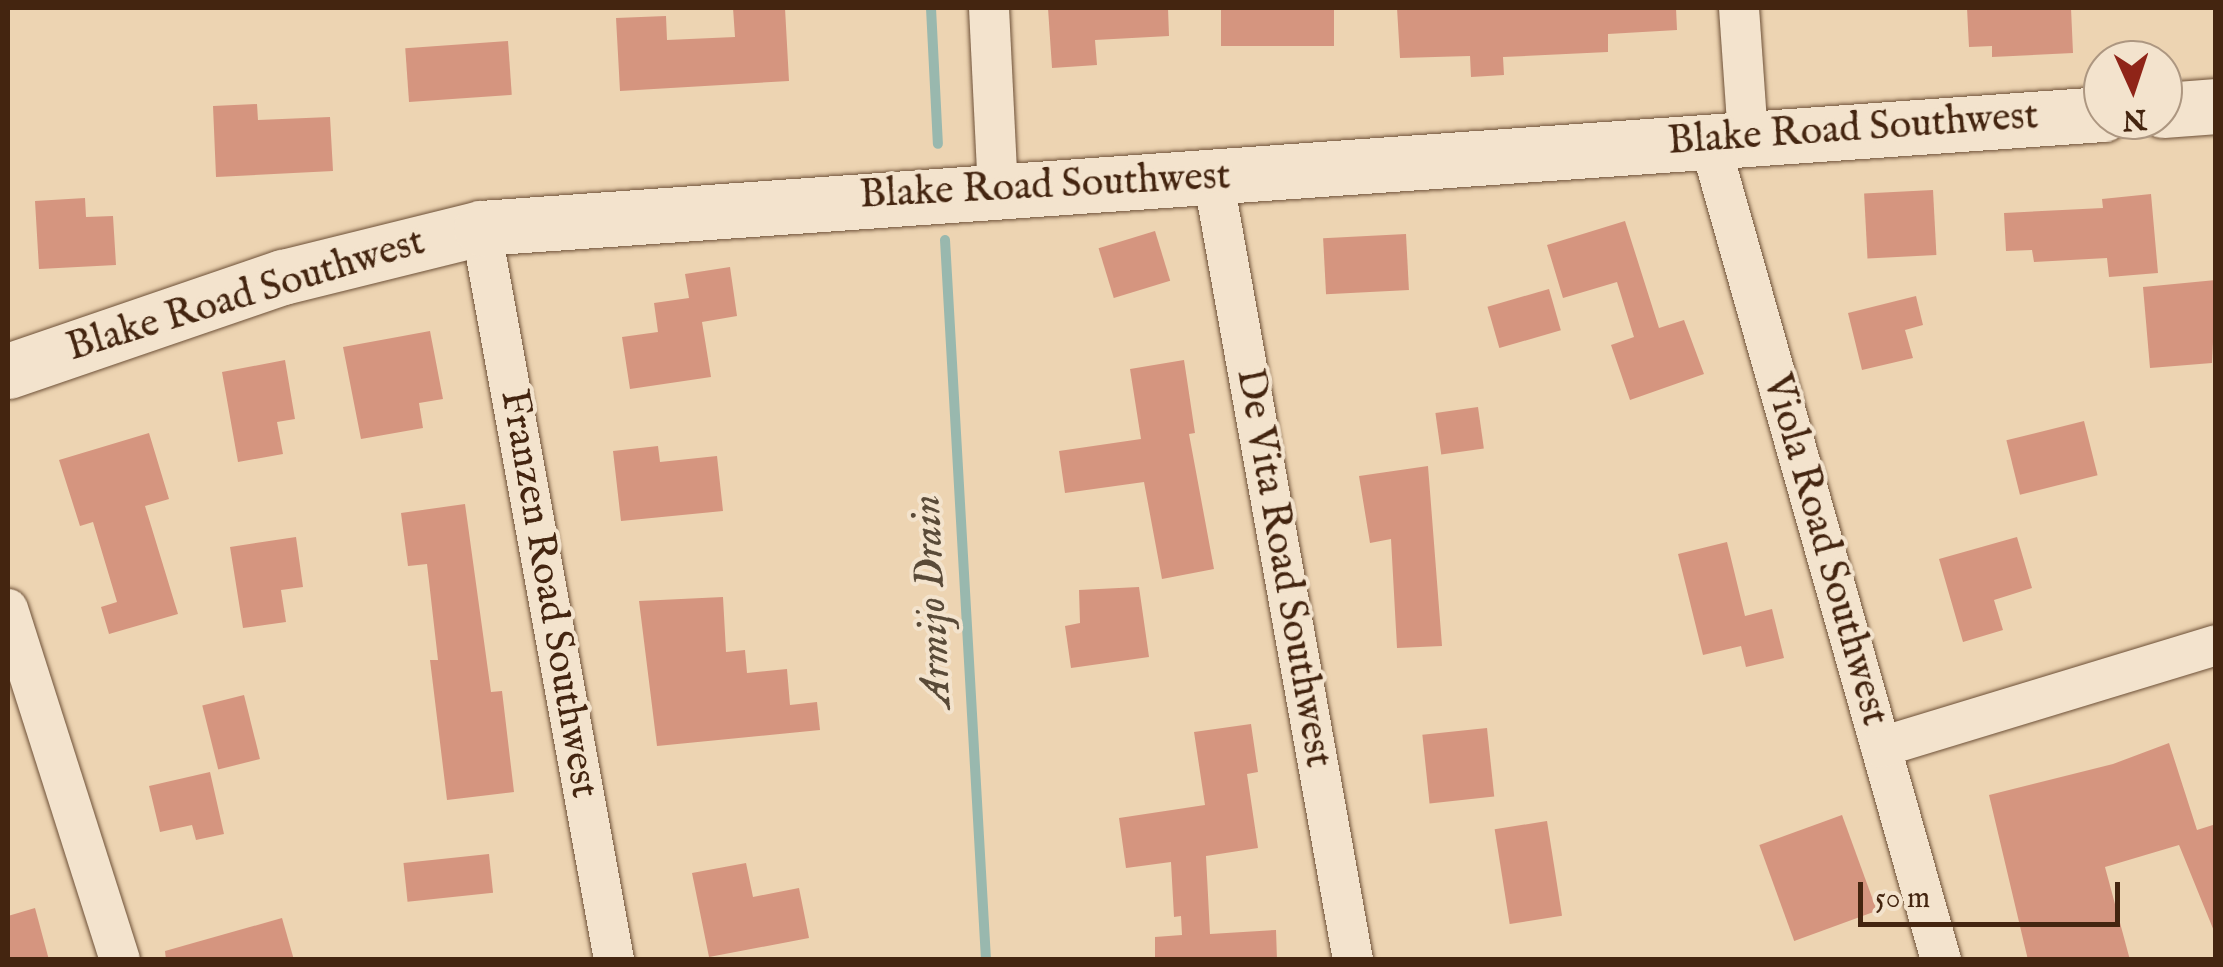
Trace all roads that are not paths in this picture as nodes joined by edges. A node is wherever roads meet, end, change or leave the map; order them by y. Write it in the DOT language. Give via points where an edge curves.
graph roads {
  1 [pos="989,8"];
  2 [pos="1739,8"];
  3 [pos="2216,106"];
  4 [pos="2183,108"];
  5 [pos="2083,115"];
  6 [pos="1728,139"];
  7 [pos="1213,177"];
  8 [pos="998,190"];
  9 [pos="481,228"];
  10 [pos="8,372"];
  11 [pos="8,609"];
  12 [pos="2216,645"];
  13 [pos="1881,748"];
  14 [pos="120,960"];
  15 [pos="614,960"];
  16 [pos="1352,960"];
  17 [pos="1942,960"];
  1 -- 8 [label="street"];
  2 -- 6 [label="street, Viola Road Southwest"];
  3 -- 4 [label="street"];
  5 -- 6 [label="street, Blake Road Southwest"];
  6 -- 7 [label="street, Blake Road Southwest"];
  6 -- 13 [label="street, Viola Road Southwest"];
  7 -- 8 [label="street, Blake Road Southwest"];
  7 -- 16 [label="street, De Vita Road Southwest"];
  8 -- 9 [label="street, Blake Road Southwest"];
  9 -- 10 [label="street, Blake Road Southwest" via="283,277"];
  9 -- 15 [label="street, Franzen Road Southwest"];
  11 -- 14 [label="street"];
  12 -- 13 [label="street"];
  13 -- 17 [label="street, Viola Road Southwest"];
}
